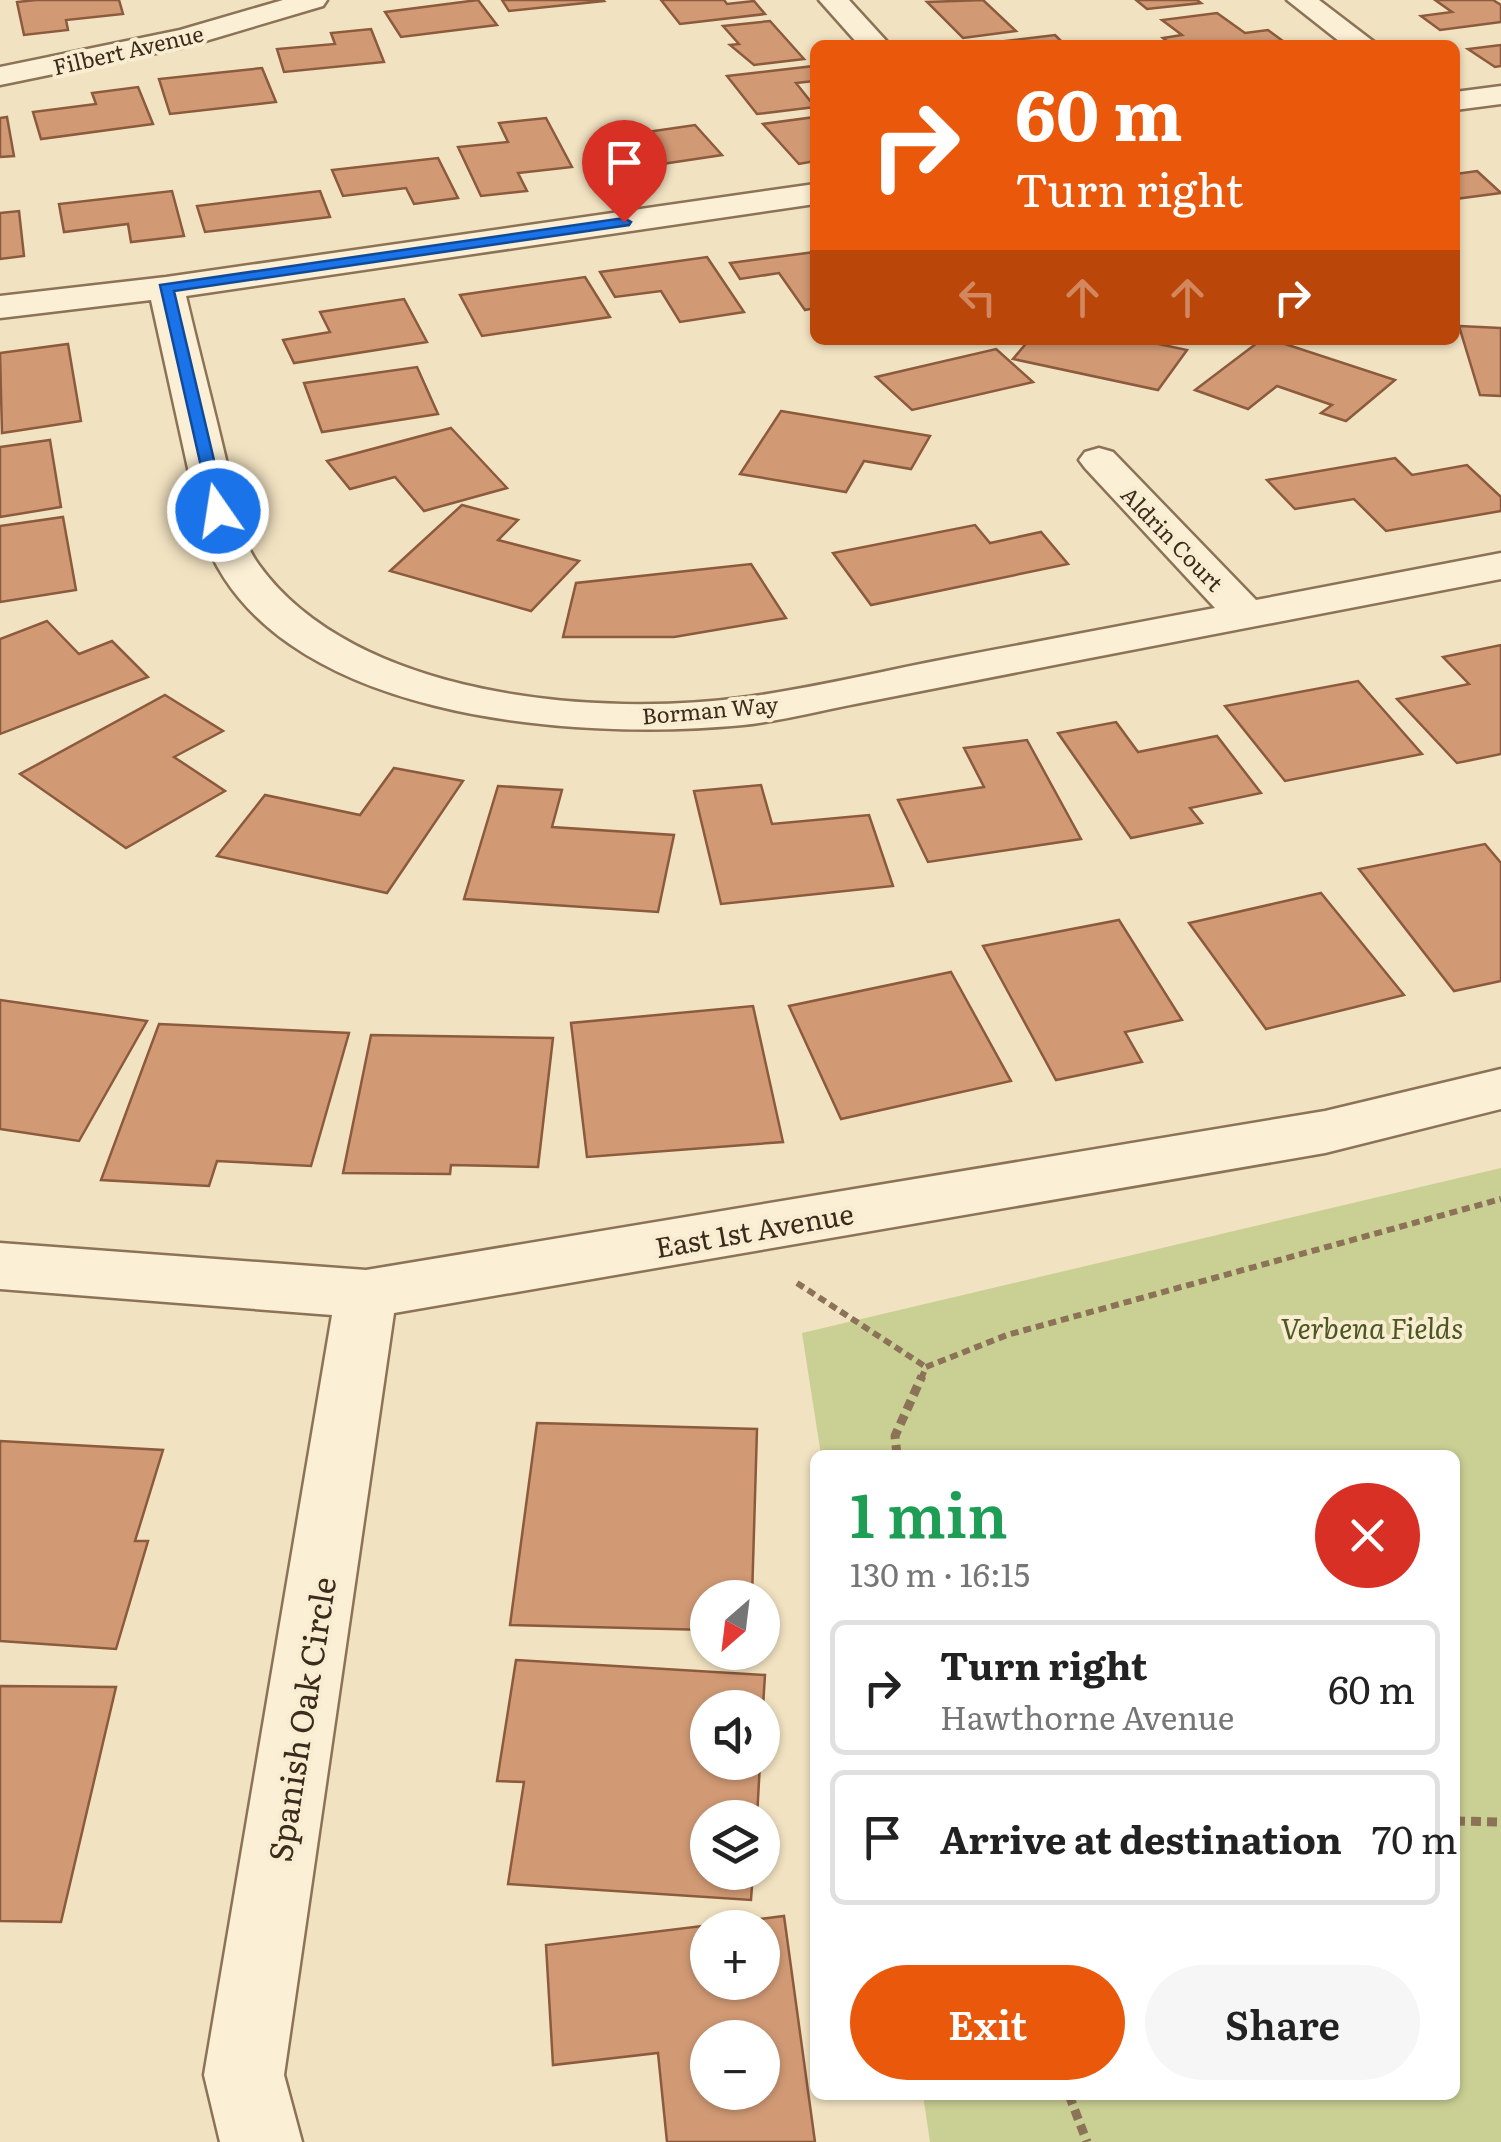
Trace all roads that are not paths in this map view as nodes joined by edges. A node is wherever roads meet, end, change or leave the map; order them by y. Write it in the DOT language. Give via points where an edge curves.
graph roads {
  1 [pos="313,0"];
  2 [pos="833,0"];
  3 [pos="1302,0"];
  4 [pos="870,40"];
  5 [pos="1356,40"];
  6 [pos="0,76"];
  7 [pos="1501,95"];
  8 [pos="1460,99"];
  9 [pos="810,195"];
  10 [pos="166,288"];
  11 [pos="0,307"];
  12 [pos="1099,460"];
  13 [pos="1501,566"];
  14 [pos="1247,616"];
  15 [pos="1501,1088"];
  16 [pos="0,1266"];
  17 [pos="366,1294"];
  18 [pos="261,2142"];
  1 -- 6 [label="street, Filbert Avenue" via="185,38"];
  2 -- 4 [label="street"];
  3 -- 5 [label="street"];
  7 -- 8 [label="street"];
  9 -- 10 [label="street"];
  10 -- 11 [label="street"];
  10 -- 14 [label="street, Borman Way" via="218,511 238,566 279,616 342,656 431,691 522,710 651,716 746,711"];
  12 -- 14 [label="street, Aldrin Court"];
  13 -- 14 [label="street, Borman Way"];
  15 -- 17 [label="street, East 1st Avenue" via="1325,1132"];
  16 -- 17 [label="street, East 1st Avenue"];
  17 -- 18 [label="street, Spanish Oak Circle" via="244,2075"];
}
